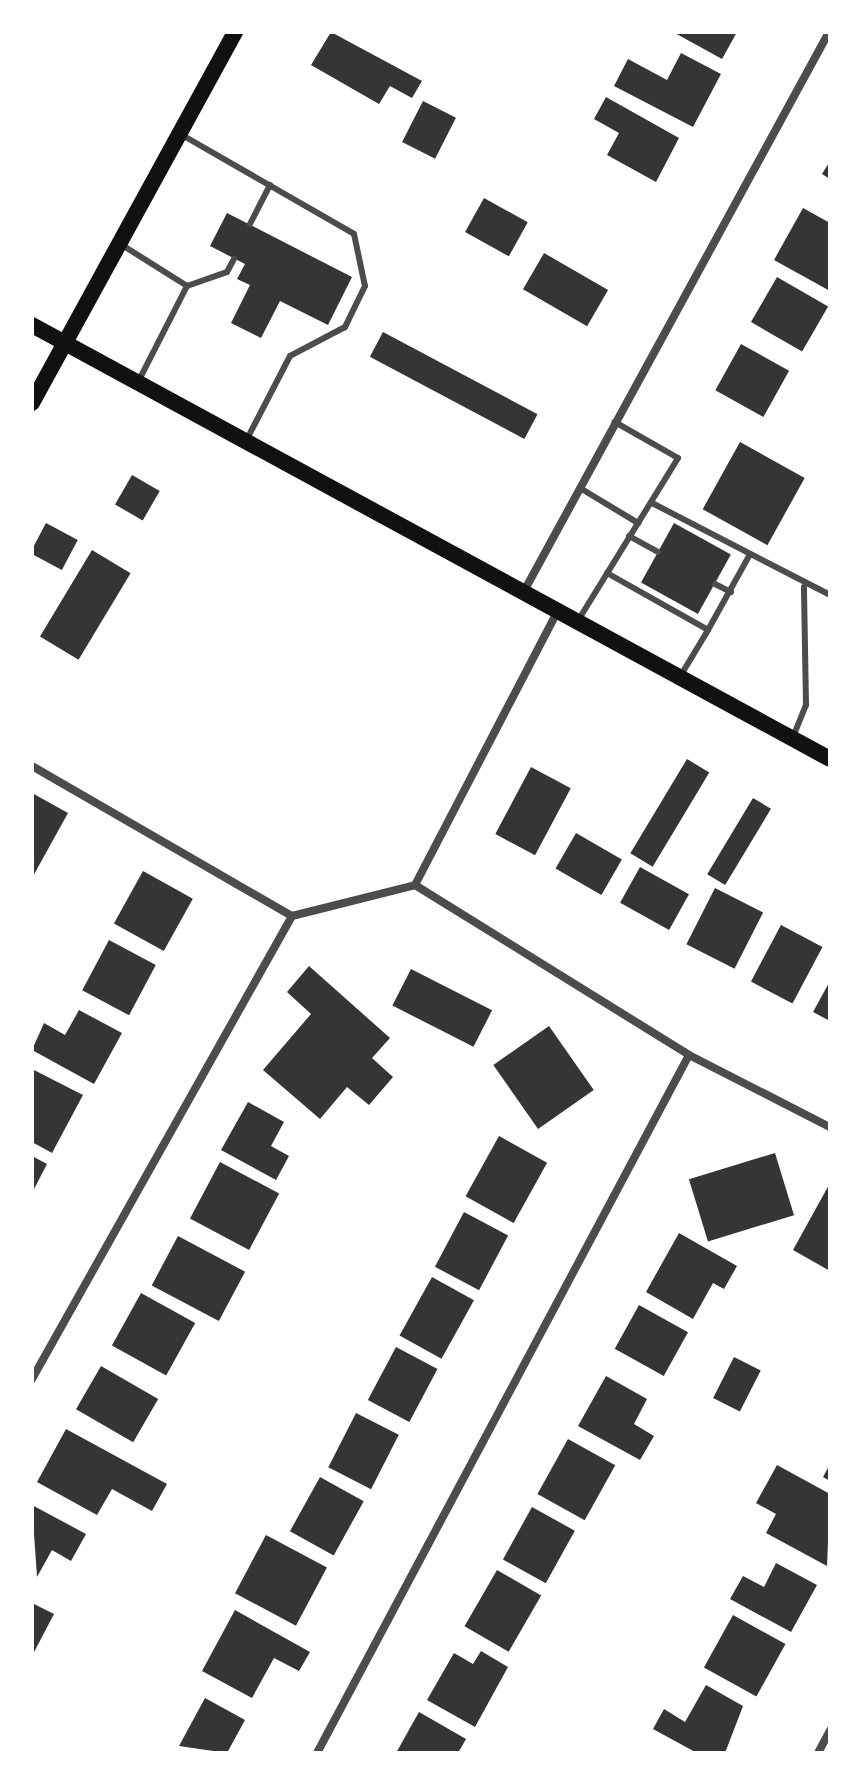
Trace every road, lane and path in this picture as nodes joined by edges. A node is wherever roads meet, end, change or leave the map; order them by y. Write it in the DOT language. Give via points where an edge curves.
graph roads {
  1 [pos="235,32"];
  2 [pos="829,32"];
  3 [pos="179,134"];
  4 [pos="270,185"];
  5 [pos="250,224"];
  6 [pos="119,243"];
  7 [pos="234,259"];
  8 [pos="187,286"];
  9 [pos="32,325"];
  10 [pos="63,345"];
  11 [pos="137,384"];
  12 [pos="32,403"];
  13 [pos="614,422"];
  14 [pos="245,443"];
  15 [pos="580,488"];
  16 [pos="652,503"];
  17 [pos="638,523"];
  18 [pos="629,536"];
  19 [pos="658,552"];
  20 [pos="749,556"];
  21 [pos="607,573"];
  22 [pos="715,584"];
  23 [pos="804,587"];
  24 [pos="731,592"];
  25 [pos="523,593"];
  26 [pos="830,595"];
  27 [pos="557,612"];
  28 [pos="577,622"];
  29 [pos="708,630"];
  30 [pos="678,679"];
  31 [pos="793,739"];
  32 [pos="830,759"];
  33 [pos="32,766"];
  34 [pos="415,885"];
  35 [pos="292,916"];
  36 [pos="689,1055"];
  37 [pos="830,1127"];
  38 [pos="32,1379"];
  39 [pos="830,1730"];
  40 [pos="317,1753"];
  41 [pos="818,1753"];
  1 -- 3 [label="main road"];
  2 -- 13 [label="street"];
  3 -- 4 [label="lane"];
  3 -- 6 [label="main road"];
  4 -- 5 [label="lane"];
  4 -- 14 [label="lane" via="354,234 365,286 345,327 290,356"];
  6 -- 8 [label="lane"];
  6 -- 10 [label="main road"];
  7 -- 8 [label="lane" via="227,272"];
  8 -- 11 [label="lane"];
  9 -- 10 [label="main road"];
  10 -- 11 [label="main road"];
  10 -- 12 [label="main road"];
  11 -- 14 [label="main road"];
  13 -- 15 [label="street"];
  13 -- 16 [label="lane" via="678,458"];
  14 -- 25 [label="main road"];
  15 -- 17 [label="lane"];
  15 -- 25 [label="street"];
  16 -- 17 [label="lane"];
  16 -- 20 [label="lane"];
  17 -- 18 [label="lane"];
  18 -- 19 [label="lane"];
  18 -- 21 [label="lane"];
  20 -- 23 [label="lane"];
  20 -- 24 [label="lane"];
  21 -- 28 [label="lane"];
  21 -- 29 [label="lane"];
  22 -- 24 [label="lane"];
  23 -- 26 [label="lane"];
  23 -- 31 [label="lane" via="806,705"];
  24 -- 29 [label="lane"];
  25 -- 27 [label="main road"];
  27 -- 28 [label="main road"];
  27 -- 34 [label="street"];
  28 -- 30 [label="main road"];
  29 -- 30 [label="lane"];
  30 -- 31 [label="main road"];
  31 -- 32 [label="main road"];
  33 -- 35 [label="street"];
  34 -- 35 [label="street"];
  34 -- 36 [label="street"];
  35 -- 38 [label="street"];
  36 -- 37 [label="street"];
  36 -- 40 [label="street"];
  39 -- 41 [label="street"];
}
